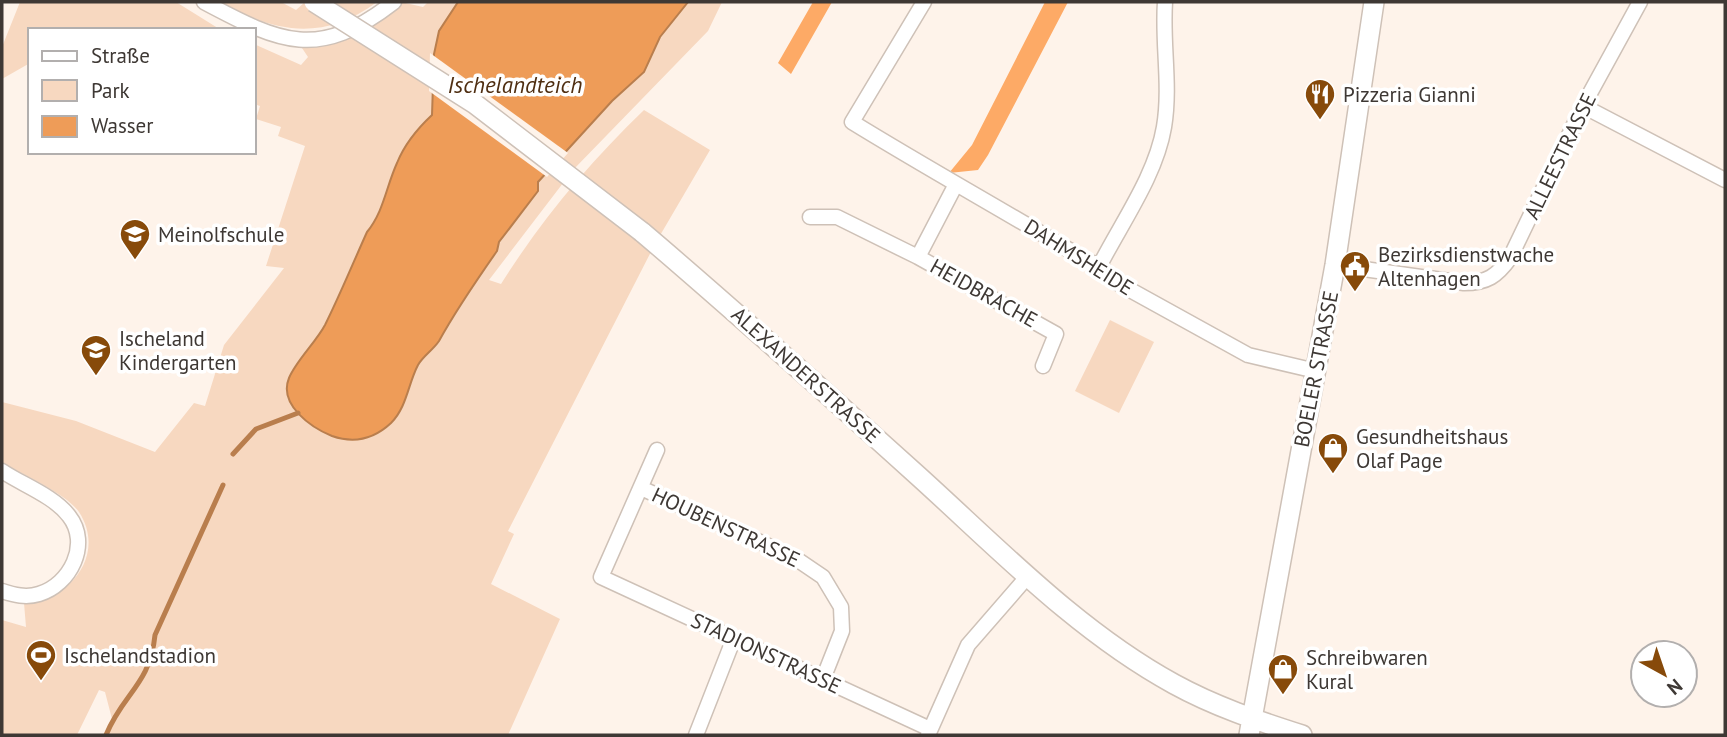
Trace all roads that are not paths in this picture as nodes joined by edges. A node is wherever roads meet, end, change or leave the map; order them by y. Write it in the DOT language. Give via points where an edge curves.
graph roads {
  1 [pos="204,2"];
  2 [pos="314,2"];
  3 [pos="394,2"];
  4 [pos="924,2"];
  5 [pos="1165,2"];
  6 [pos="1374,2"];
  7 [pos="1640,2"];
  8 [pos="253,28"];
  9 [pos="256,29"];
  10 [pos="1583,106"];
  11 [pos="1725,180"];
  12 [pos="955,186"];
  13 [pos="810,217"];
  14 [pos="918,257"];
  15 [pos="1100,265"];
  16 [pos="1335,265"];
  17 [pos="1043,366"];
  18 [pos="1316,370"];
  19 [pos="657,450"];
  20 [pos="2,471"];
  21 [pos="641,488"];
  22 [pos="1028,576"];
  23 [pos="601,577"];
  24 [pos="2,591"];
  25 [pos="734,638"];
  26 [pos="823,679"];
  27 [pos="1250,727"];
  28 [pos="929,732"];
  29 [pos="696,735"];
  30 [pos="1301,735"];
  1 -- 8 [label="street"];
  2 -- 22 [label="main road, ALEXANDERSTRASSE, bridge" via="475,104 642,232"];
  3 -- 9 [label="street" via="338,37 289,40"];
  4 -- 12 [label="street, DAHMSHEIDE" via="852,122"];
  5 -- 15 [label="street" via="1167,101 1163,130 1143,182"];
  6 -- 16 [label="main road, BOELER STRASSE"];
  7 -- 10 [label="street, ALLEESTRASSE"];
  10 -- 11 [label="street"];
  10 -- 16 [label="street, ALLEESTRASSE" via="1510,258 1492,278 1465,283"];
  12 -- 14 [label="street, HEIDBRACHE"];
  12 -- 15 [label="street, DAHMSHEIDE"];
  13 -- 14 [label="street, HEIDBRACHE" via="837,217"];
  14 -- 17 [label="street, HEIDBRACHE" via="1056,334"];
  15 -- 18 [label="street, DAHMSHEIDE" via="1114,281 1248,355"];
  16 -- 18 [label="main road, BOELER STRASSE"];
  18 -- 27 [label="main road, BOELER STRASSE"];
  19 -- 21 [label="street, HOUBENSTRASSE"];
  20 -- 24 [label="street" via="71,517 79,548 65,578 51,589 25,596"];
  21 -- 23 [label="street, HOUBENSTRASSE"];
  21 -- 26 [label="street, HOUBENSTRASSE" via="795,558 823,577 841,607 842,631"];
  22 -- 27 [label="main road, ALEXANDERSTRASSE" via="1153,671"];
  22 -- 28 [label="street" via="968,645"];
  23 -- 25 [label="street, STADIONSTRASSE"];
  25 -- 26 [label="street, STADIONSTRASSE"];
  25 -- 29 [label="street"];
  26 -- 28 [label="street, STADIONSTRASSE"];
  27 -- 30 [label="main road, ALEXANDERSTRASSE"];
}
